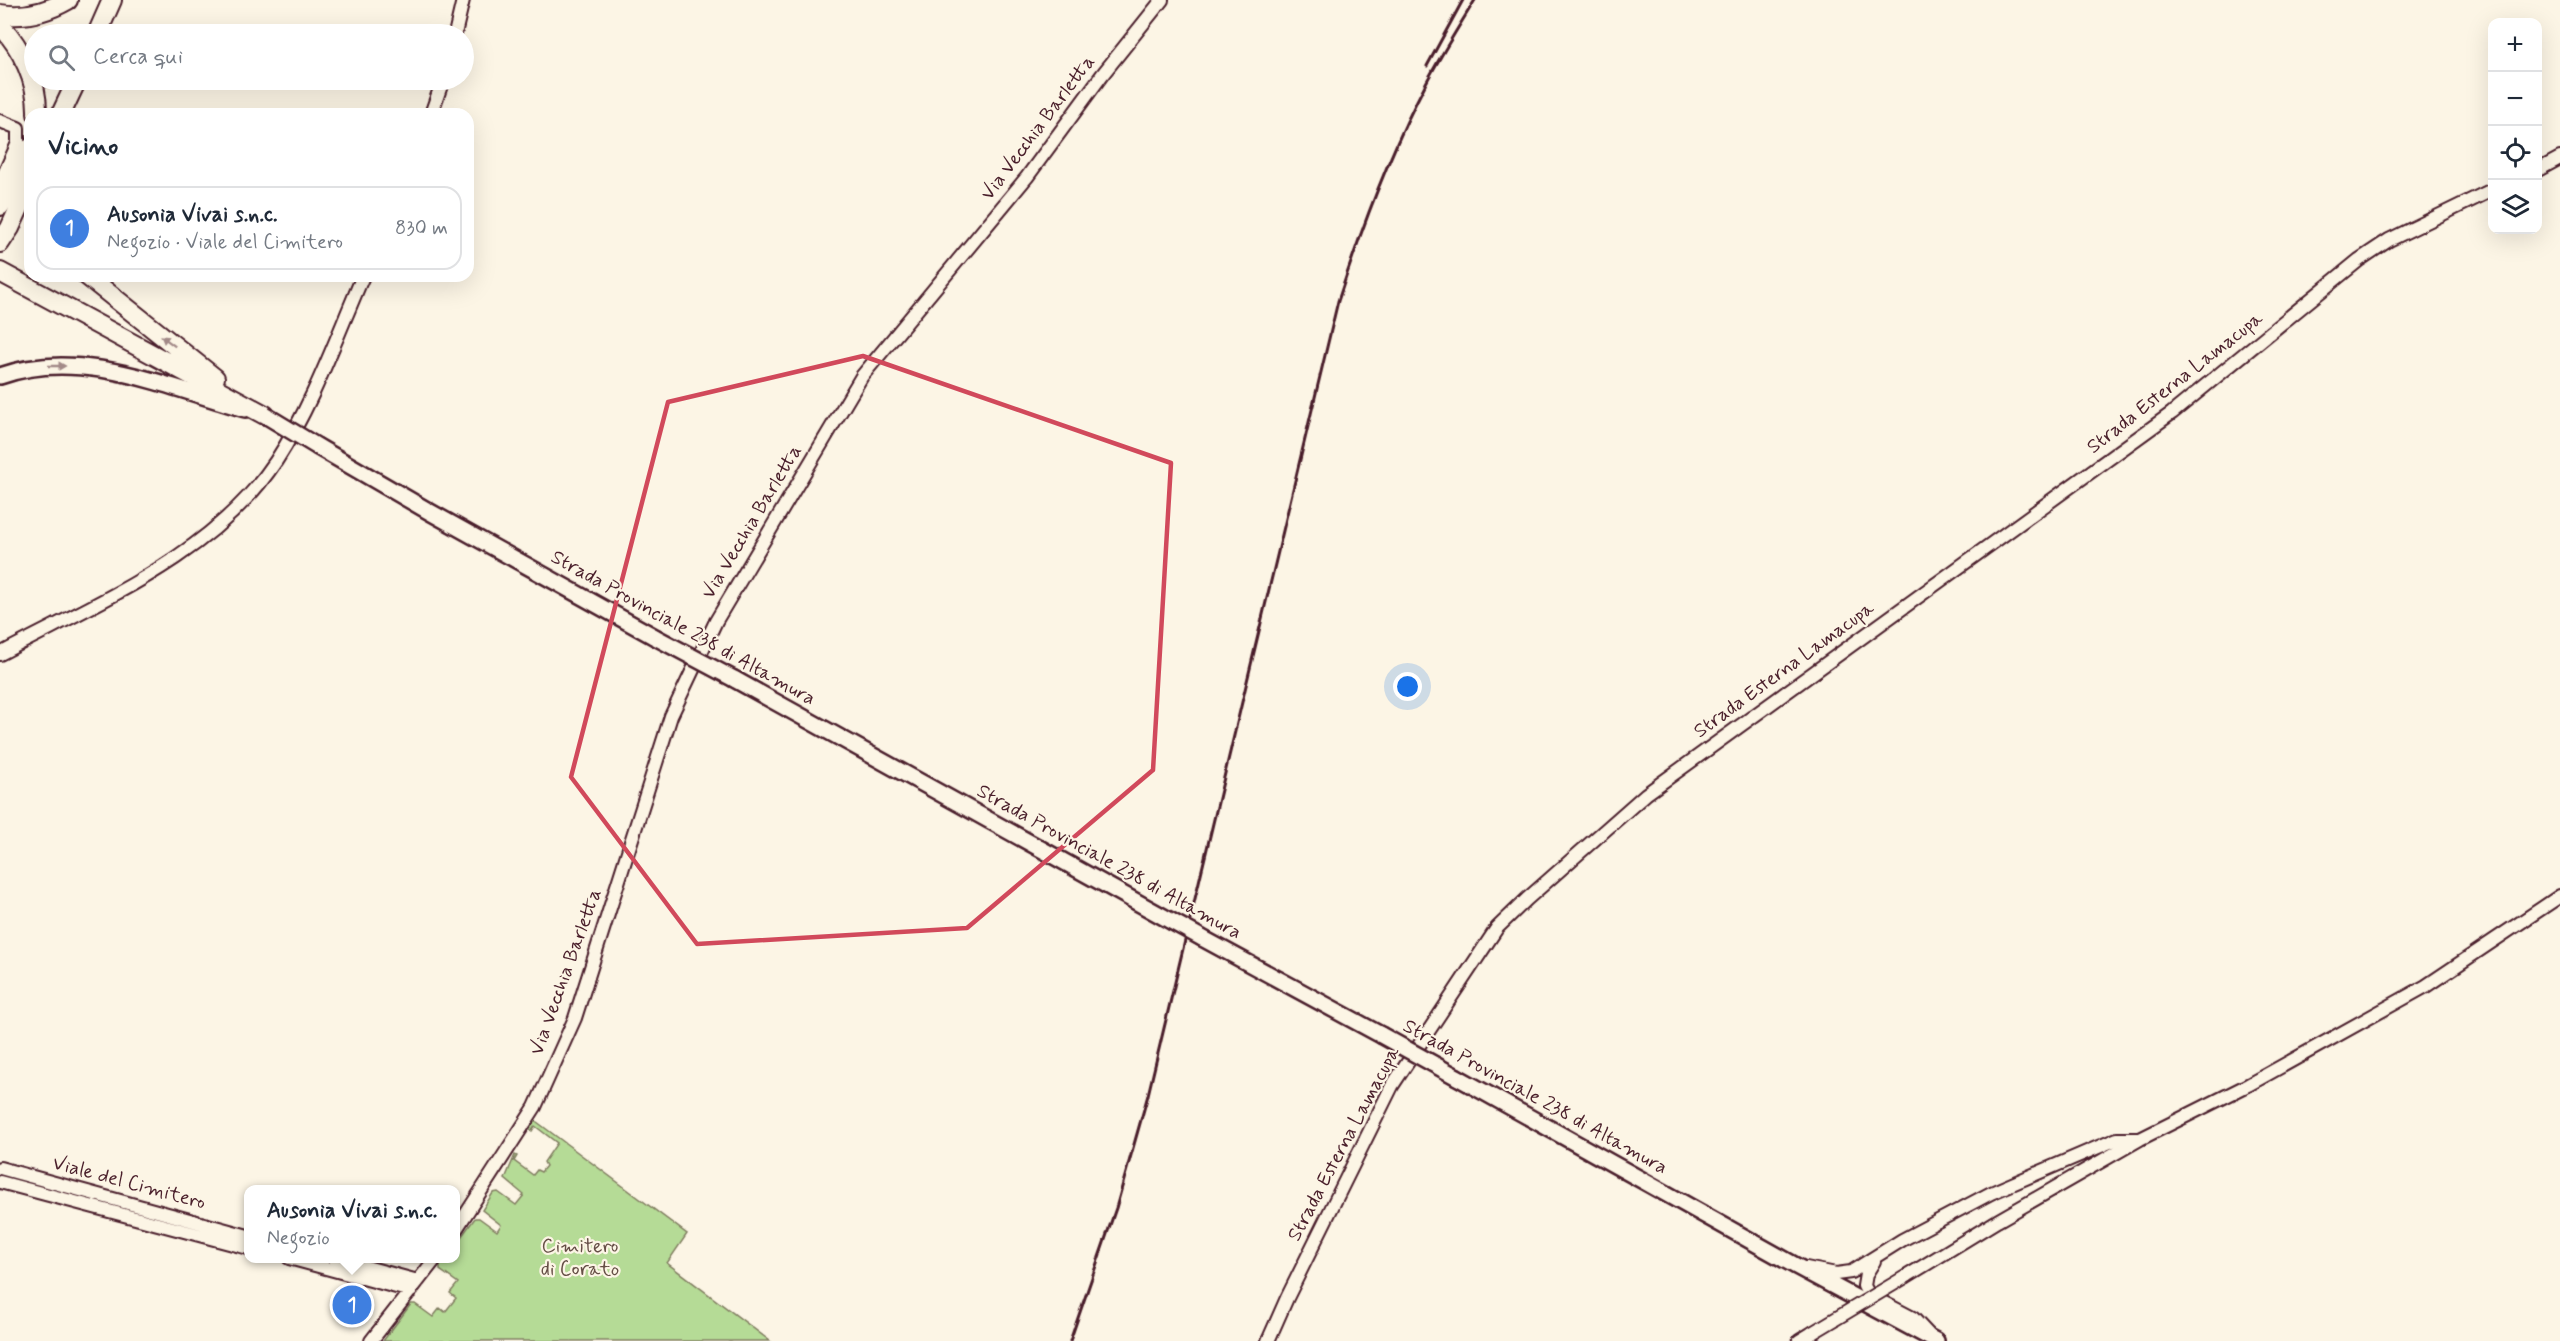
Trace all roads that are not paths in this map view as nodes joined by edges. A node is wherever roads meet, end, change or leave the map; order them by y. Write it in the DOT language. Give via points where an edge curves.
graph roads {
  1 [pos="68,0"];
  2 [pos="101,0"];
  3 [pos="112,0"];
  4 [pos="463,0"];
  5 [pos="1162,0"];
  6 [pos="0,14"];
  7 [pos="90,24"];
  8 [pos="101,24"];
  9 [pos="457,24"];
  10 [pos="0,25"];
  11 [pos="24,61"];
  12 [pos="35,90"];
  13 [pos="63,90"];
  14 [pos="72,90"];
  15 [pos="439,90"];
  16 [pos="37,108"];
  17 [pos="55,108"];
  18 [pos="64,108"];
  19 [pos="433,108"];
  20 [pos="0,121"];
  21 [pos="2560,158"];
  22 [pos="24,160"];
  23 [pos="2542,168"];
  24 [pos="24,176"];
  25 [pos="0,183"];
  26 [pos="2488,192"];
  27 [pos="24,197"];
  28 [pos="0,206"];
  29 [pos="0,221"];
  30 [pos="0,243"];
  31 [pos="0,272"];
  32 [pos="94,282"];
  33 [pos="360,282"];
  34 [pos="0,376"];
  35 [pos="265,415"];
  36 [pos="0,654"];
  37 [pos="2560,896"];
  38 [pos="2140,1139"];
  39 [pos="0,1168"];
  40 [pos="0,1176"];
  41 [pos="0,1182"];
  42 [pos="460,1225"];
  43 [pos="244,1235"];
  44 [pos="244,1241"];
  45 [pos="244,1247"];
  46 [pos="1875,1259"];
  47 [pos="311,1263"];
  48 [pos="329,1263"];
  49 [pos="347,1263"];
  50 [pos="432,1263"];
  51 [pos="1796,1266"];
  52 [pos="414,1286"];
  53 [pos="371,1341"];
  54 [pos="1269,1341"];
  55 [pos="1799,1341"];
  56 [pos="1935,1341"];
  1 -- 6 [label="highway" via="19,16"];
  2 -- 7 [label="highway"];
  3 -- 8 [label="highway"];
  4 -- 9 [label="street"];
  5 -- 42 [label="street, Via Vecchia Barletta" via="1027,177 862,376 716,621 671,716 575,1018 535,1107"];
  10 -- 11 [label="highway"];
  12 -- 16 [label="highway"];
  13 -- 17 [label="highway"];
  14 -- 18 [label="highway"];
  15 -- 19 [label="street"];
  20 -- 25 [label="street" via="18,128 18,143"];
  21 -- 23 [label="street"];
  22 -- 28 [label="highway"];
  24 -- 29 [label="highway"];
  26 -- 54 [label="street, Strada Esterna Lamacupa" via="2389,240 2359,260 2172,413 1646,794 1527,898 1497,928 1392,1086"];
  27 -- 30 [label="highway"];
  31 -- 35 [label="highway"];
  35 -- 32 [label="highway, one-way"];
  33 -- 36 [label="street" via="296,427 251,493 189,548 155,571"];
  34 -- 35 [label="main road, Strada Provinciale 238 di Altamura, one-way" via="59,365 105,369"];
  35 -- 51 [label="main road, Strada Provinciale 238 di Altamura, bridge" via="512,559"];
  37 -- 38 [label="street" via="2414,993 2248,1085"];
  38 -- 46 [label="street" via="2117,1139 1991,1193 1902,1240"];
  38 -- 55 [label="street, bridge"];
  39 -- 43 [label="street, Viale del Cimitero"];
  40 -- 44 [label="street, Viale del Cimitero"];
  41 -- 45 [label="street"];
  46 -- 51 [label="street" via="1851,1272 1836,1274"];
  46 -- 56 [label="street" via="1864,1286 1869,1295 1912,1318"];
  47 -- 52 [label="street"];
  48 -- 52 [label="street"];
  49 -- 52 [label="street"];
  50 -- 52 [label="street"];
  51 -- 56 [label="main road, Strada Provinciale 238 di Altamura"];
  52 -- 53 [label="street"];
}
